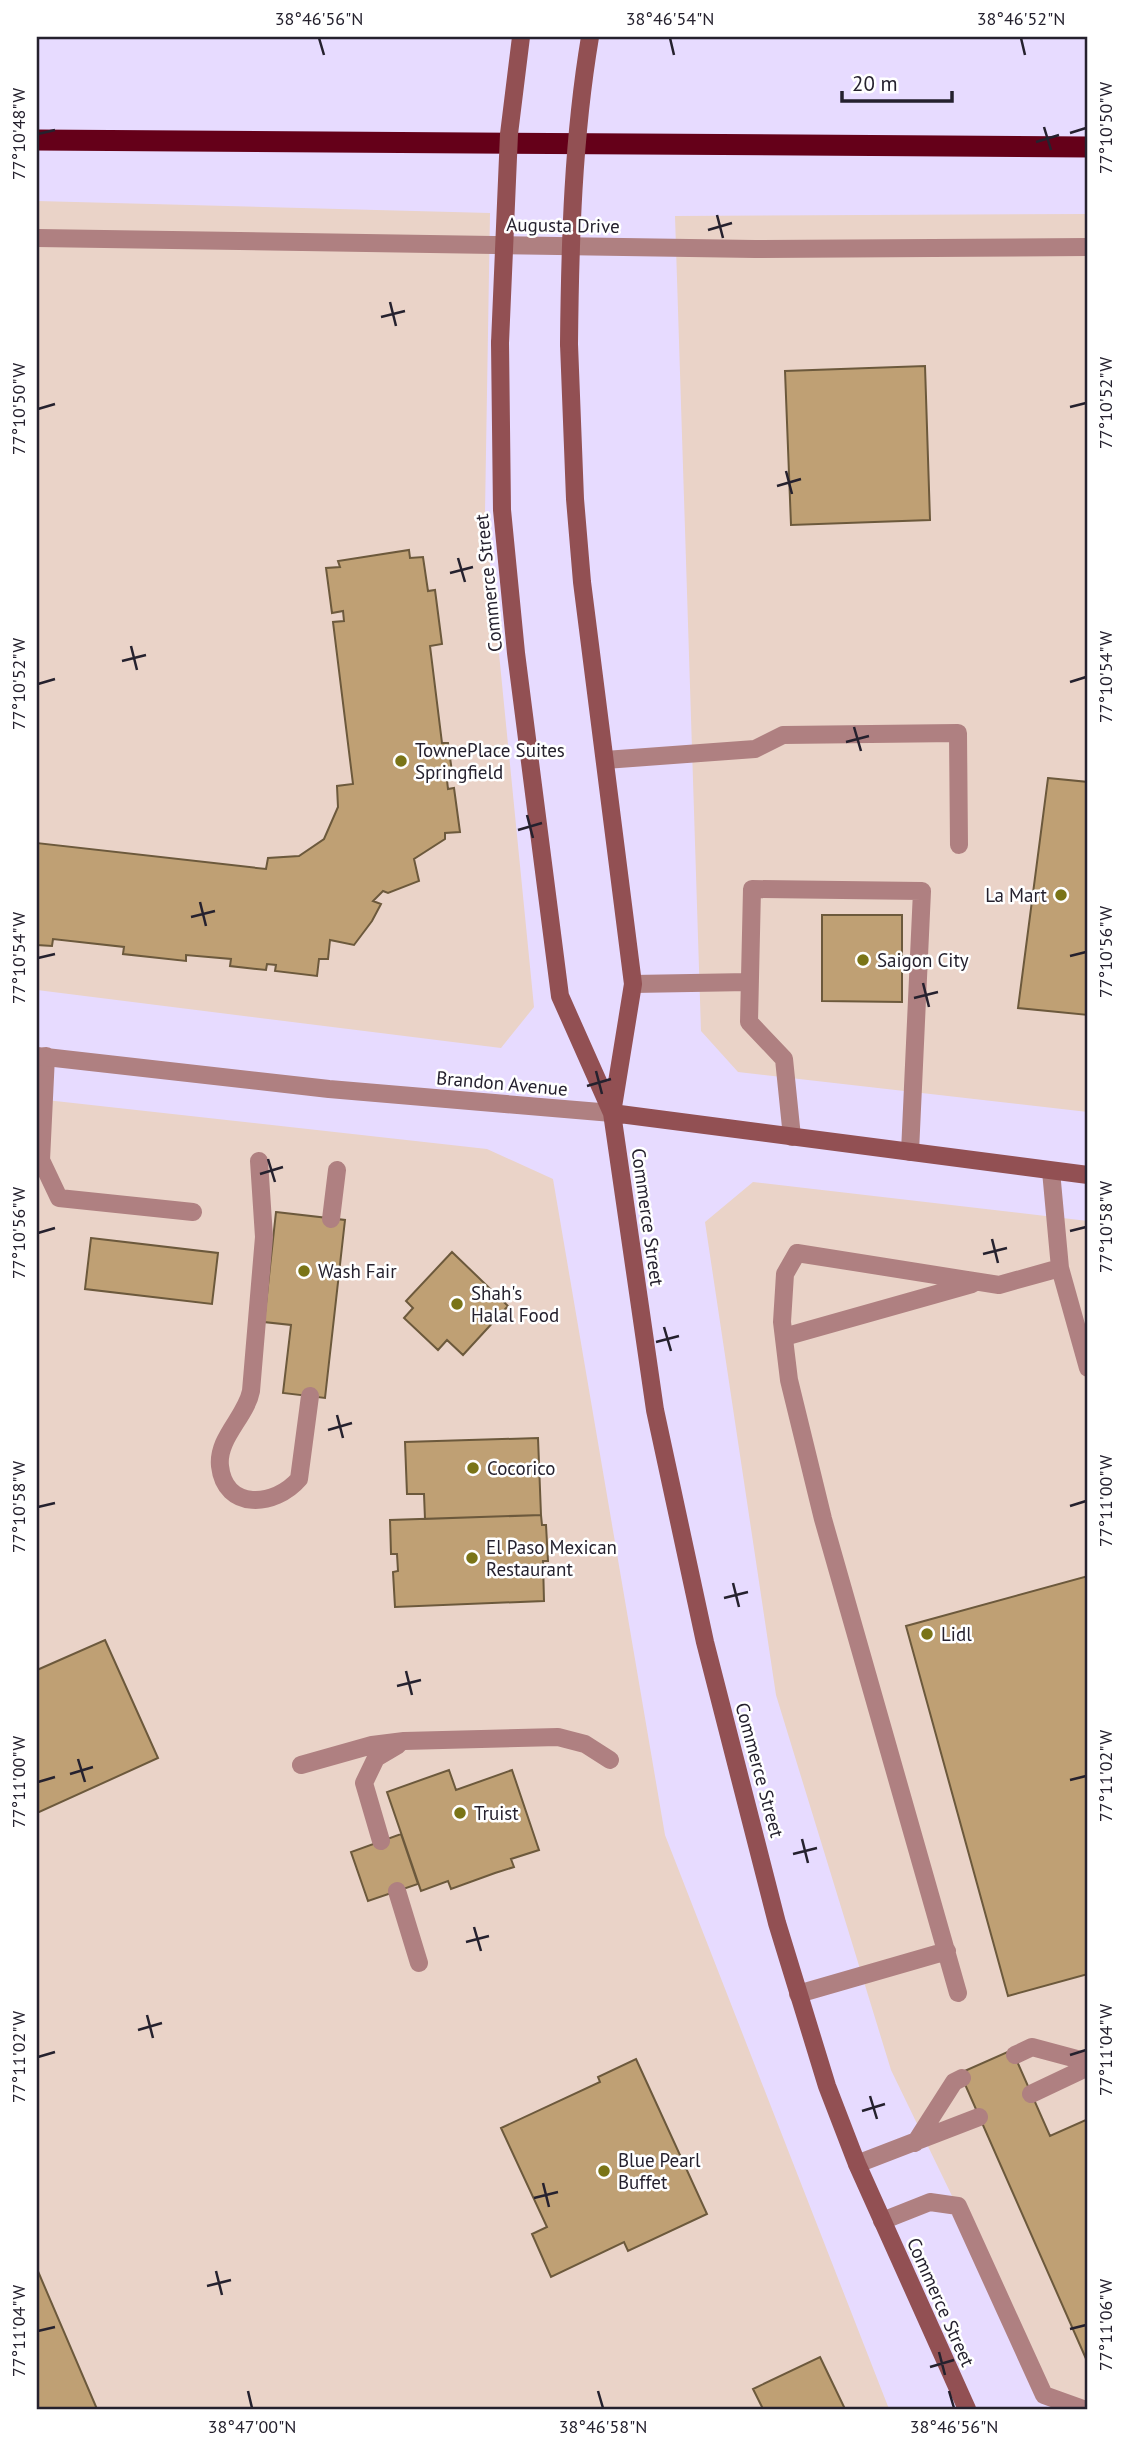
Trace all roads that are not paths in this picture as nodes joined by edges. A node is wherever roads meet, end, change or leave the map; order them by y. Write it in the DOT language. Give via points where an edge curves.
graph roads {
  1 [pos="521,37"];
  2 [pos="590,37"];
  3 [pos="37,140"];
  4 [pos="1088,147"];
  5 [pos="37,238"];
  6 [pos="1088,247"];
  7 [pos="605,760"];
  8 [pos="960,845"];
  9 [pos="749,982"];
  10 [pos="633,984"];
  11 [pos="41,1056"];
  12 [pos="611,1113"];
  13 [pos="792,1136"];
  14 [pos="910,1152"];
  15 [pos="259,1161"];
  16 [pos="337,1170"];
  17 [pos="1051,1171"];
  18 [pos="1088,1175"];
  19 [pos="193,1212"];
  20 [pos="331,1219"];
  21 [pos="1059,1268"];
  22 [pos="978,1282"];
  23 [pos="784,1337"];
  24 [pos="1088,1368"];
  25 [pos="310,1396"];
  26 [pos="404,1741"];
  27 [pos="610,1759"];
  28 [pos="301,1765"];
  29 [pos="381,1841"];
  30 [pos="397,1891"];
  31 [pos="947,1951"];
  32 [pos="419,1962"];
  33 [pos="958,1993"];
  34 [pos="798,1994"];
  35 [pos="1015,2054"];
  36 [pos="1088,2064"];
  37 [pos="961,2078"];
  38 [pos="1031,2094"];
  39 [pos="979,2116"];
  40 [pos="915,2143"];
  41 [pos="857,2164"];
  42 [pos="882,2221"];
  43 [pos="967,2409"];
  44 [pos="1083,2409"];
  1 -- 12 [label="main road, Commerce Street, bridge" via="509,134 500,343 502,510 560,996"];
  2 -- 7 [label="main road, Commerce Street, bridge" via="577,140 569,344 575,499"];
  3 -- 4 [label="highway"];
  5 -- 6 [label="street, Augusta Drive" via="755,249"];
  7 -- 8 [label="street" via="755,749 783,734 958,733"];
  7 -- 10 [label="main road, Commerce Street"];
  9 -- 10 [label="street"];
  9 -- 13 [label="street" via="750,1022 784,1059"];
  9 -- 14 [label="street" via="752,889 922,891"];
  10 -- 12 [label="main road, Commerce Street"];
  11 -- 12 [label="street, Brandon Avenue" via="329,1089"];
  11 -- 19 [label="street" via="41,1160 59,1198"];
  12 -- 13 [label="main road, Brandon Avenue"];
  12 -- 34 [label="main road, Commerce Street" via="658,1424 705,1642"];
  13 -- 14 [label="main road, Brandon Avenue"];
  14 -- 17 [label="main road, Brandon Avenue"];
  15 -- 25 [label="street" via="264,1250 251,1391 220,1454 220,1469 231,1492 245,1500 264,1500 282,1494 299,1479"];
  16 -- 20 [label="street"];
  17 -- 18 [label="main road, Brandon Avenue"];
  17 -- 21 [label="street"];
  21 -- 22 [label="street" via="999,1285"];
  21 -- 24 [label="street"];
  22 -- 23 [label="street"];
  22 -- 23 [label="street" via="797,1253 785,1274"];
  23 -- 31 [label="street" via="789,1380 823,1519"];
  26 -- 27 [label="street" via="558,1737 585,1744"];
  26 -- 28 [label="street"];
  26 -- 29 [label="street" via="376,1758 364,1783"];
  30 -- 32 [label="street"];
  31 -- 33 [label="street"];
  31 -- 34 [label="street"];
  34 -- 41 [label="main road, Commerce Street"];
  35 -- 36 [label="street" via="1032,2047"];
  36 -- 38 [label="street"];
  37 -- 40 [label="street"];
  39 -- 40 [label="street"];
  40 -- 41 [label="street"];
  41 -- 42 [label="main road, Commerce Street"];
  42 -- 43 [label="main road, Commerce Street"];
  42 -- 44 [label="street" via="930,2202 958,2206 1044,2395"];
}
